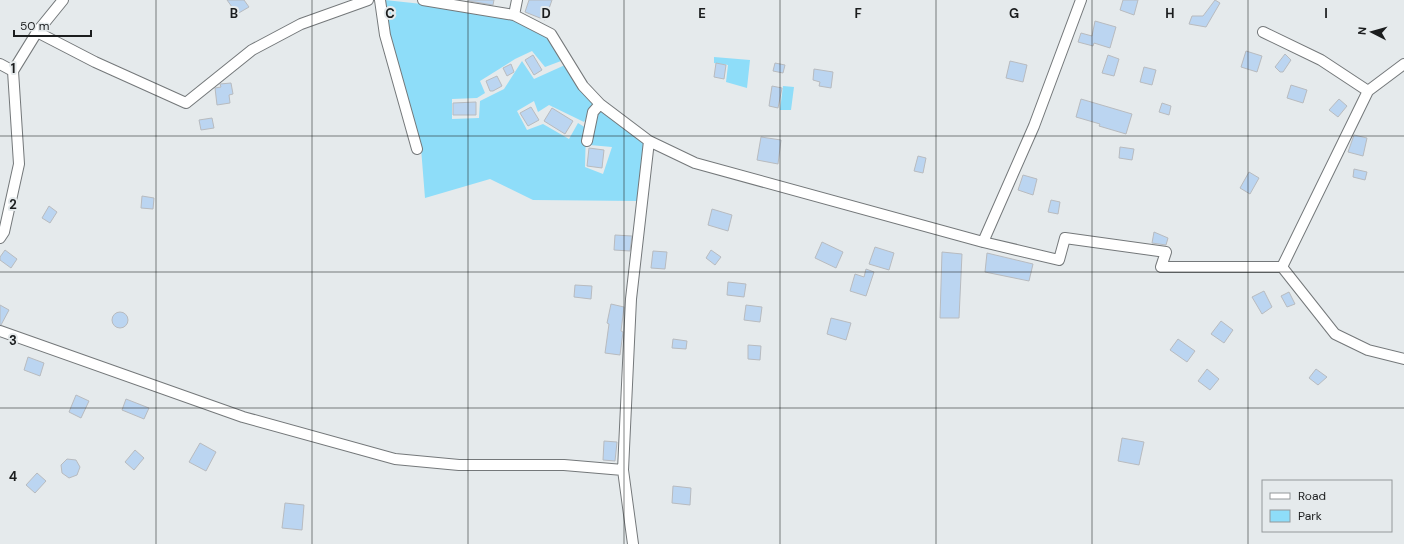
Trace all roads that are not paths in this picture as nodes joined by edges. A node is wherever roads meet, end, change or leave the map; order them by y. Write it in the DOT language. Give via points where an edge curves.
graph roads {
  1 [pos="63,0"];
  2 [pos="368,0"];
  3 [pos="380,0"];
  4 [pos="423,0"];
  5 [pos="517,0"];
  6 [pos="1081,0"];
  7 [pos="514,15"];
  8 [pos="37,32"];
  9 [pos="1263,32"];
  10 [pos="0,64"];
  11 [pos="1404,64"];
  12 [pos="13,71"];
  13 [pos="1368,91"];
  14 [pos="600,104"];
  15 [pos="587,141"];
  16 [pos="649,141"];
  17 [pos="417,149"];
  18 [pos="0,238"];
  19 [pos="983,242"];
  20 [pos="1282,267"];
  21 [pos="0,330"];
  22 [pos="1404,359"];
  23 [pos="623,470"];
  24 [pos="633,544"];
  1 -- 8 [label="street"];
  2 -- 8 [label="street" via="301,24 252,50 186,103 95,62"];
  3 -- 17 [label="street" via="385,35"];
  4 -- 7 [label="street"];
  5 -- 7 [label="street"];
  6 -- 19 [label="street" via="1034,126"];
  7 -- 14 [label="street" via="551,34 583,86"];
  8 -- 12 [label="street"];
  9 -- 13 [label="street" via="1321,60"];
  10 -- 12 [label="street"];
  11 -- 13 [label="street"];
  12 -- 18 [label="street" via="19,164 4,232"];
  13 -- 20 [label="street"];
  14 -- 15 [label="street" via="593,112"];
  14 -- 16 [label="street"];
  16 -- 19 [label="street" via="695,163"];
  16 -- 23 [label="street" via="631,299"];
  19 -- 20 [label="street" via="1059,260 1065,238 1166,252 1161,267"];
  20 -- 22 [label="street" via="1335,334 1368,350"];
  21 -- 23 [label="street" via="243,417 395,459 459,465 564,465"];
  23 -- 24 [label="street"];
}
